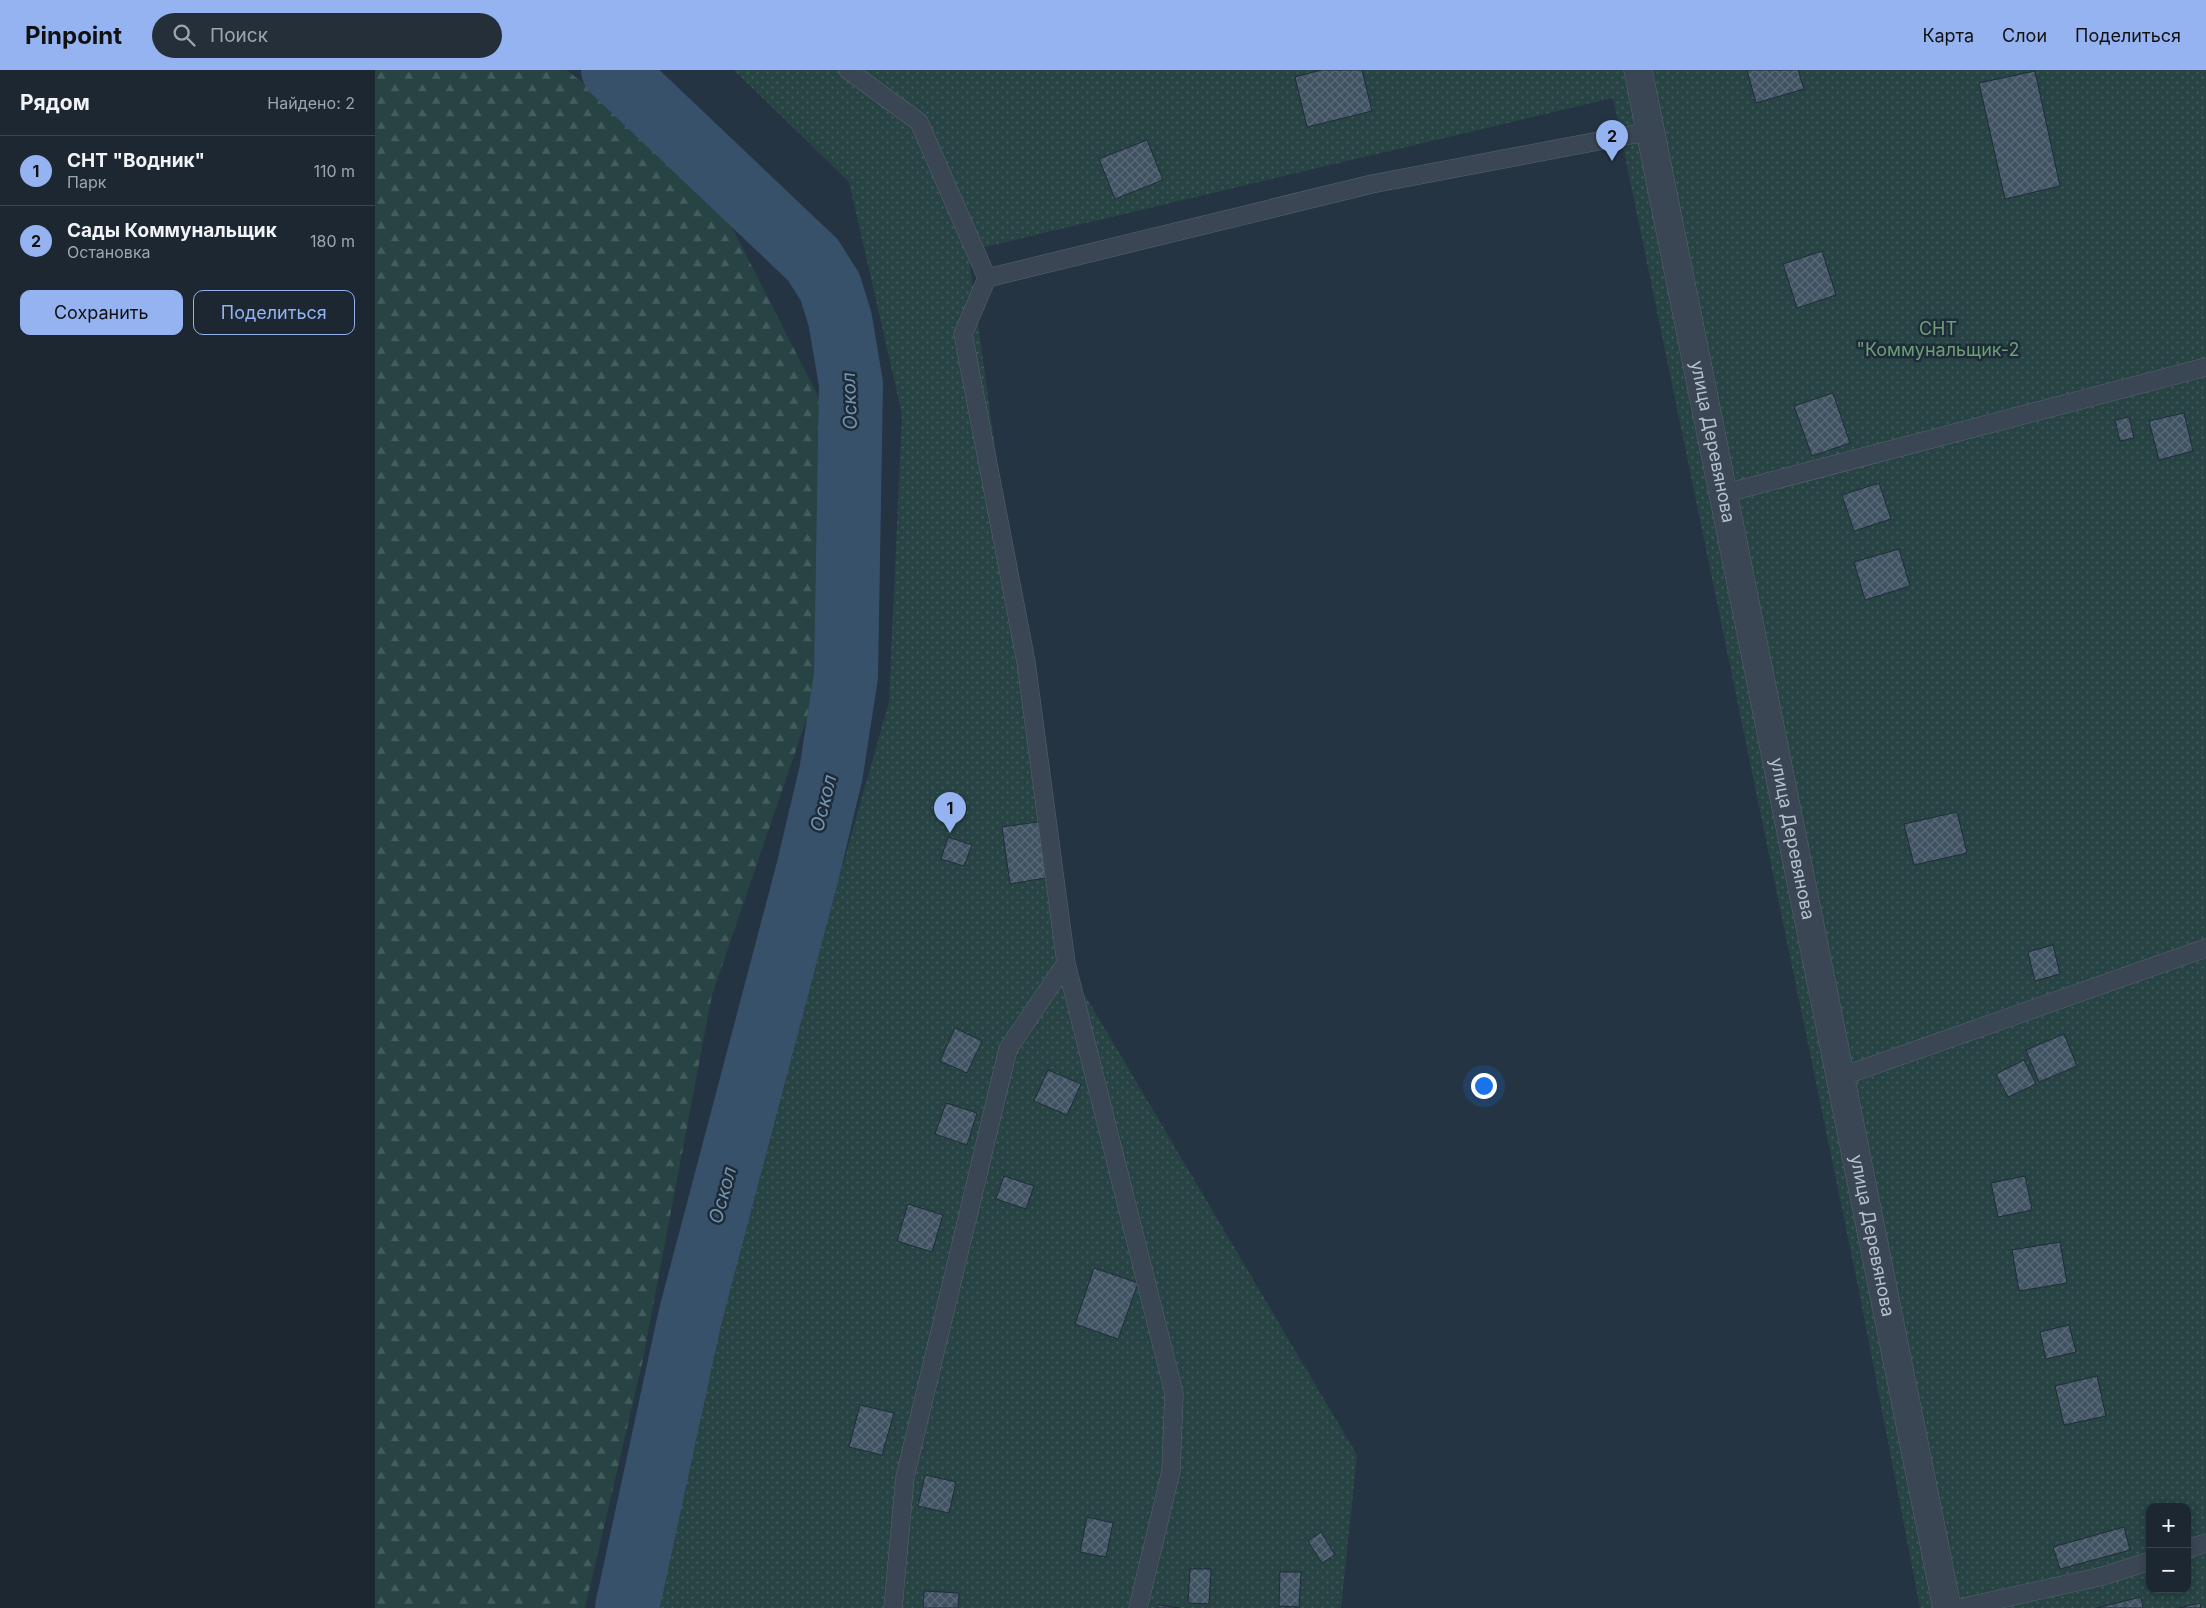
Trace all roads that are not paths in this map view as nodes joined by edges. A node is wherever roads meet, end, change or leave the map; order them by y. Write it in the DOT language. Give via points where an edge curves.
graph roads {
  1 [pos="848,70"];
  2 [pos="1638,70"];
  3 [pos="1651,131"];
  4 [pos="987,278"];
  5 [pos="2206,367"];
  6 [pos="1722,494"];
  7 [pos="2206,948"];
  8 [pos="1067,963"];
  9 [pos="1840,1077"];
  10 [pos="2206,1543"];
  11 [pos="2190,1548"];
  12 [pos="2146,1562"];
  13 [pos="893,1608"];
  14 [pos="1138,1608"];
  15 [pos="1947,1608"];
  16 [pos="1960,1608"];
  1 -- 4 [label="lane" via="919,122"];
  2 -- 3 [label="street, улица Деревянова"];
  3 -- 4 [label="lane" via="1372,184"];
  3 -- 6 [label="street, улица Деревянова"];
  4 -- 8 [label="lane" via="963,334 1026,662"];
  5 -- 6 [label="lane"];
  6 -- 9 [label="street, улица Деревянова"];
  7 -- 9 [label="lane"];
  8 -- 13 [label="lane" via="1008,1049 905,1477"];
  8 -- 14 [label="lane" via="1174,1393 1171,1472"];
  9 -- 15 [label="street, улица Деревянова"];
  10 -- 11 [label="lane"];
  12 -- 16 [label="lane" via="2103,1576"];
}
